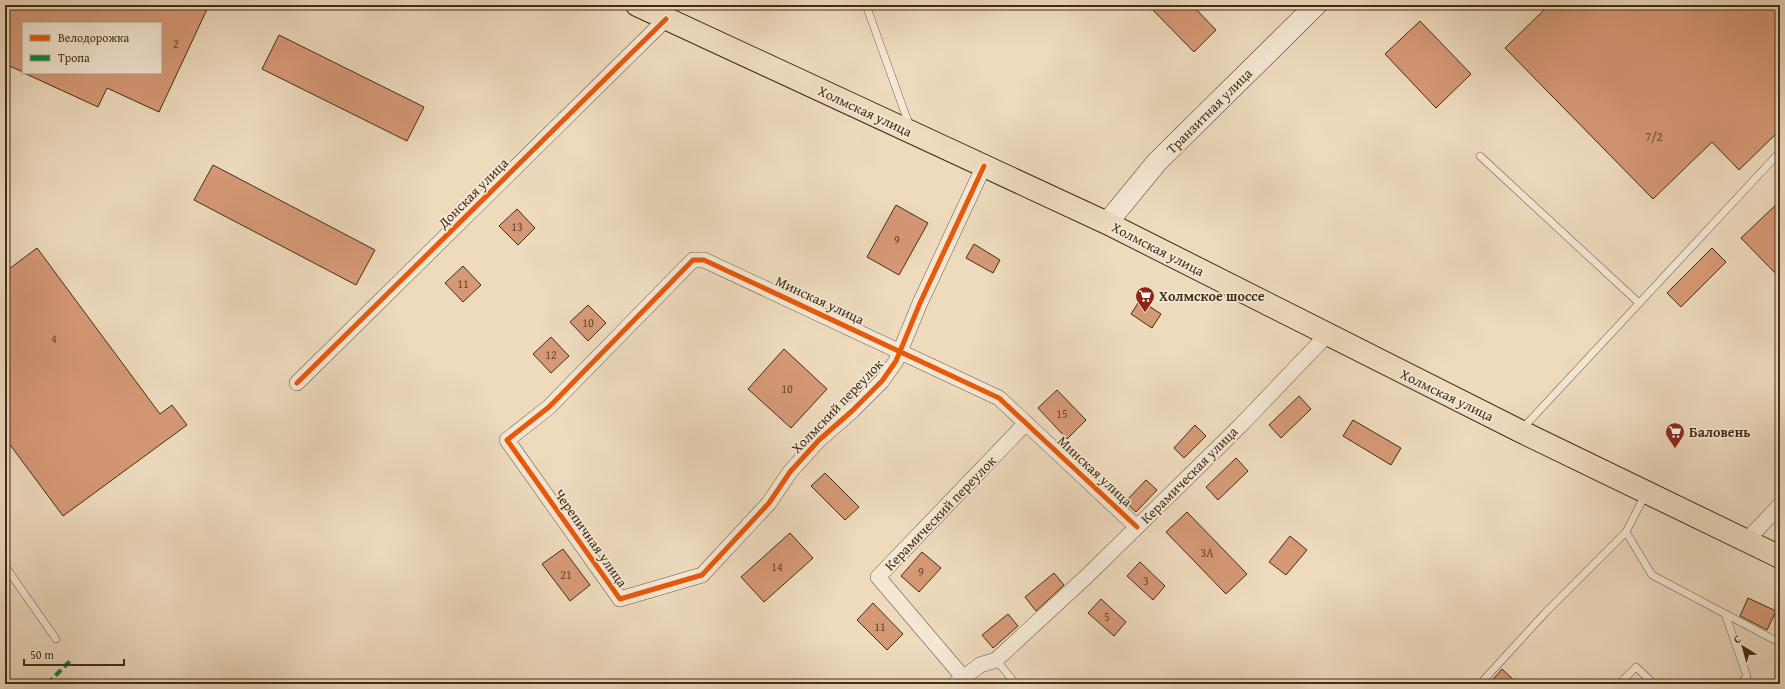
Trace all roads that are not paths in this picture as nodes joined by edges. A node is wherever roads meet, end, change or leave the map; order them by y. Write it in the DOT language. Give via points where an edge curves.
graph roads {
  1 [pos="637,5"];
  2 [pos="866,5"];
  3 [pos="1316,5"];
  4 [pos="666,19"];
  5 [pos="912,132"];
  6 [pos="1780,152"];
  7 [pos="1480,156"];
  8 [pos="984,166"];
  9 [pos="1107,223"];
  10 [pos="1639,303"];
  11 [pos="1327,335"];
  12 [pos="900,351"];
  13 [pos="297,383"];
  14 [pos="1026,423"];
  15 [pos="1520,431"];
  16 [pos="507,440"];
  17 [pos="1646,492"];
  18 [pos="1780,505"];
  19 [pos="1137,527"];
  20 [pos="1626,532"];
  21 [pos="1746,541"];
  22 [pos="1780,557"];
  23 [pos="5,566"];
  24 [pos="702,575"];
  25 [pos="1725,614"];
  26 [pos="56,639"];
  27 [pos="1780,643"];
  28 [pos="996,660"];
  29 [pos="959,680"];
  30 [pos="1016,684"];
  31 [pos="1480,684"];
  32 [pos="1619,684"];
  33 [pos="1654,684"];
  34 [pos="1740,684"];
  1 -- 4 [label="main road, Холмская улица"];
  2 -- 5 [label="lane"];
  3 -- 9 [label="main road, Транзитная улица" via="1157,162"];
  4 -- 5 [label="main road, Холмская улица"];
  4 -- 13 [label="street, Донская улица"];
  5 -- 8 [label="main road, Холмская улица"];
  6 -- 10 [label="lane"];
  7 -- 10 [label="lane"];
  8 -- 9 [label="main road, Холмская улица"];
  8 -- 12 [label="street, Холмский переулок"];
  9 -- 11 [label="main road, Холмская улица"];
  10 -- 15 [label="lane"];
  11 -- 15 [label="main road, Холмская улица"];
  11 -- 19 [label="street, Керамическая улица" via="1240,426"];
  12 -- 14 [label="street, Минская улица" via="999,398"];
  12 -- 16 [label="street, Минская улица" via="704,260 693,260 549,407"];
  12 -- 24 [label="street, Холмский переулок" via="882,381 819,440 790,472 769,504"];
  14 -- 19 [label="street, Минская улица"];
  14 -- 29 [label="street, Керамический переулок" via="878,577"];
  15 -- 17 [label="main road, Холмская улица"];
  16 -- 24 [label="street, Черепичная улица" via="620,599"];
  17 -- 20 [label="lane"];
  17 -- 21 [label="main road, Холмская улица"];
  18 -- 21 [label="street"];
  19 -- 28 [label="street, Керамическая улица"];
  20 -- 25 [label="lane" via="1652,575"];
  20 -- 31 [label="lane" via="1545,613"];
  21 -- 22 [label="main road, Холмская улица"];
  23 -- 26 [label="lane"];
  25 -- 27 [label="lane"];
  25 -- 34 [label="lane" via="1747,676"];
  28 -- 29 [label="street, Керамическая улица" via="980,665"];
  28 -- 30 [label="lane"];
  32 -- 33 [label="lane" via="1636,667"];
}
